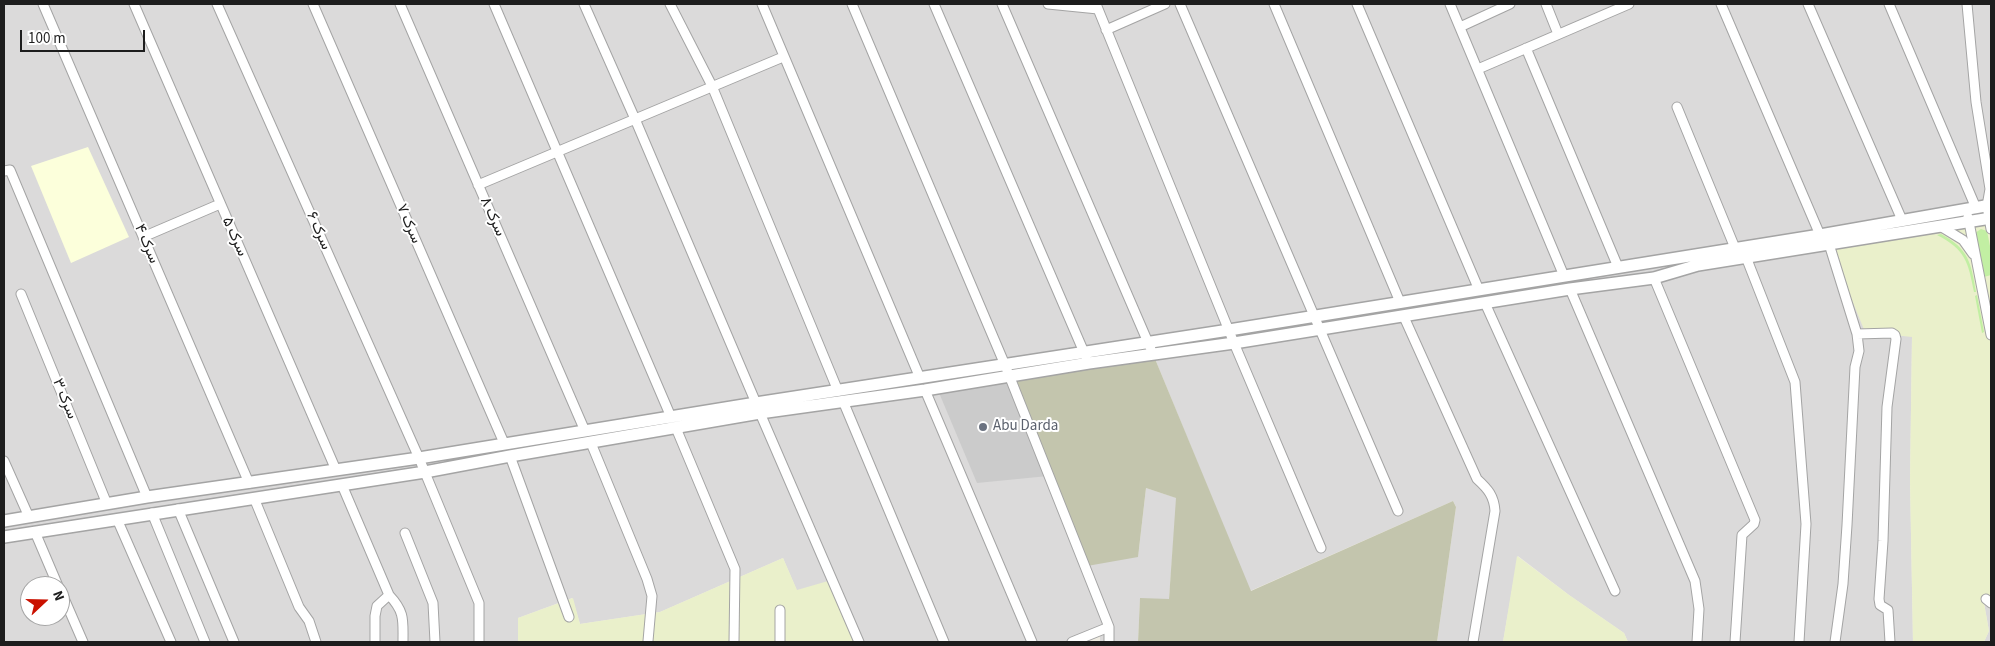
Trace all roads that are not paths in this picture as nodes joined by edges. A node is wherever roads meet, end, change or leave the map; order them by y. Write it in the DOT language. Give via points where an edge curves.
graph roads {
  1 [pos="43,4"];
  2 [pos="134,4"];
  3 [pos="217,4"];
  4 [pos="313,4"];
  5 [pos="400,4"];
  6 [pos="494,4"];
  7 [pos="584,4"];
  8 [pos="670,4"];
  9 [pos="762,4"];
  10 [pos="852,4"];
  11 [pos="934,4"];
  12 [pos="1002,4"];
  13 [pos="1048,4"];
  14 [pos="1164,4"];
  15 [pos="1180,4"];
  16 [pos="1274,4"];
  17 [pos="1357,4"];
  18 [pos="1450,4"];
  19 [pos="1510,4"];
  20 [pos="1546,4"];
  21 [pos="1629,4"];
  22 [pos="1721,4"];
  23 [pos="1808,4"];
  24 [pos="1889,4"];
  25 [pos="1967,4"];
  26 [pos="1097,6"];
  27 [pos="1460,27"];
  28 [pos="1106,30"];
  29 [pos="1558,34"];
  30 [pos="1526,48"];
  31 [pos="783,57"];
  32 [pos="1478,69"];
  33 [pos="712,86"];
  34 [pos="1677,107"];
  35 [pos="635,119"];
  36 [pos="559,151"];
  37 [pos="4,171"];
  38 [pos="478,185"];
  39 [pos="220,204"];
  40 [pos="1980,207"];
  41 [pos="1902,220"];
  42 [pos="1969,222"];
  43 [pos="1991,222"];
  44 [pos="1940,226"];
  45 [pos="1820,235"];
  46 [pos="143,236"];
  47 [pos="1829,244"];
  48 [pos="1735,248"];
  49 [pos="1746,257"];
  50 [pos="1978,266"];
  51 [pos="1618,267"];
  52 [pos="1564,276"];
  53 [pos="1654,278"];
  54 [pos="1991,279"];
  55 [pos="1981,284"];
  56 [pos="1570,289"];
  57 [pos="1479,290"];
  58 [pos="21,294"];
  59 [pos="1400,302"];
  60 [pos="1485,303"];
  61 [pos="1315,316"];
  62 [pos="1404,316"];
  63 [pos="1321,329"];
  64 [pos="1229,330"];
  65 [pos="1857,334"];
  66 [pos="1991,335"];
  67 [pos="1148,343"];
  68 [pos="1234,343"];
  69 [pos="1153,354"];
  70 [pos="1087,358"];
  71 [pos="1007,370"];
  72 [pos="920,378"];
  73 [pos="925,390"];
  74 [pos="840,396"];
  75 [pos="758,408"];
  76 [pos="674,422"];
  77 [pos="585,431"];
  78 [pos="504,443"];
  79 [pos="591,443"];
  80 [pos="510,456"];
  81 [pos="419,458"];
  82 [pos="4,461"];
  83 [pos="336,470"];
  84 [pos="425,472"];
  85 [pos="249,483"];
  86 [pos="342,485"];
  87 [pos="146,497"];
  88 [pos="254,498"];
  89 [pos="107,504"];
  90 [pos="178,509"];
  91 [pos="1398,511"];
  92 [pos="152,513"];
  93 [pos="29,518"];
  94 [pos="117,519"];
  95 [pos="4,521"];
  96 [pos="35,532"];
  97 [pos="405,533"];
  98 [pos="4,536"];
  99 [pos="1321,548"];
  100 [pos="54,576"];
  101 [pos="1615,591"];
  102 [pos="389,595"];
  103 [pos="780,610"];
  104 [pos="70,613"];
  105 [pos="569,617"];
  106 [pos="1109,627"];
  107 [pos="648,641"];
  108 [pos="83,642"];
  109 [pos="171,642"];
  110 [pos="205,642"];
  111 [pos="234,642"];
  112 [pos="316,642"];
  113 [pos="375,642"];
  114 [pos="403,642"];
  115 [pos="434,642"];
  116 [pos="478,642"];
  117 [pos="734,642"];
  118 [pos="780,642"];
  119 [pos="859,642"];
  120 [pos="944,642"];
  121 [pos="1032,642"];
  122 [pos="1072,642"];
  123 [pos="1109,642"];
  124 [pos="1473,642"];
  125 [pos="1697,642"];
  126 [pos="1735,642"];
  127 [pos="1799,642"];
  128 [pos="1835,642"];
  129 [pos="1890,642"];
  1 -- 46 [label="street, سرک ۴"];
  2 -- 39 [label="street, سرک ۵"];
  3 -- 81 [label="street, سرک ۶"];
  4 -- 78 [label="street, سرک ۷"];
  5 -- 38 [label="street, سرک ۸"];
  6 -- 36 [label="street"];
  7 -- 35 [label="street"];
  8 -- 33 [label="street"];
  9 -- 31 [label="street"];
  10 -- 71 [label="street"];
  11 -- 70 [label="street"];
  12 -- 67 [label="street"];
  13 -- 26 [label="street"];
  14 -- 28 [label="street"];
  15 -- 61 [label="street"];
  16 -- 59 [label="street"];
  17 -- 57 [label="street"];
  18 -- 27 [label="street"];
  19 -- 27 [label="street"];
  20 -- 29 [label="street"];
  21 -- 29 [label="street"];
  22 -- 45 [label="street"];
  23 -- 41 [label="street"];
  24 -- 40 [label="street"];
  25 -- 40 [label="street" via="1976,102 1990,189"];
  26 -- 28 [label="street"];
  27 -- 32 [label="street"];
  28 -- 64 [label="street"];
  29 -- 30 [label="street"];
  30 -- 32 [label="street"];
  30 -- 51 [label="street"];
  31 -- 33 [label="street"];
  31 -- 72 [label="street"];
  32 -- 52 [label="street"];
  33 -- 35 [label="street"];
  33 -- 74 [label="street"];
  34 -- 48 [label="street"];
  35 -- 36 [label="street"];
  35 -- 75 [label="street"];
  36 -- 38 [label="street"];
  36 -- 76 [label="street"];
  37 -- 87 [label="street" via="10,170"];
  38 -- 77 [label="street, سرک ۸"];
  39 -- 46 [label="street"];
  39 -- 83 [label="street, سرک ۵"];
  40 -- 41 [label="street"];
  40 -- 42 [label="street"];
  40 -- 43 [label="street"];
  41 -- 45 [label="street"];
  42 -- 43 [label="street"];
  42 -- 44 [label="street"];
  42 -- 50 [label="street"];
  44 -- 47 [label="street"];
  44 -- 50 [label="street" via="1968,246"];
  45 -- 48 [label="street"];
  46 -- 85 [label="street, سرک ۴"];
  47 -- 49 [label="street"];
  47 -- 65 [label="street"];
  48 -- 51 [label="street"];
  49 -- 53 [label="street" via="1698,264"];
  49 -- 127 [label="street" via="1795,382 1806,524"];
  50 -- 55 [label="street"];
  51 -- 52 [label="street"];
  52 -- 57 [label="street"];
  53 -- 56 [label="street"];
  53 -- 126 [label="street" via="1755,520 1742,535"];
  54 -- 55 [label="street"];
  55 -- 66 [label="street"];
  56 -- 60 [label="street"];
  56 -- 125 [label="street" via="1695,581 1699,598"];
  57 -- 59 [label="street"];
  58 -- 89 [label="street, سرک ۳"];
  59 -- 61 [label="street"];
  60 -- 62 [label="street"];
  60 -- 101 [label="street"];
  61 -- 63 [label="street"];
  61 -- 64 [label="street"];
  62 -- 63 [label="street"];
  62 -- 124 [label="street" via="1477,479 1494,500 1495,511"];
  63 -- 68 [label="street"];
  63 -- 91 [label="street"];
  64 -- 67 [label="street"];
  64 -- 68 [label="street"];
  65 -- 128 [label="street" via="1859,351 1855,367 1846,545"];
  65 -- 129 [label="street" via="1892,333 1896,339 1887,407 1879,599 1880,605 1888,610"];
  67 -- 69 [label="street"];
  67 -- 70 [label="street"];
  68 -- 69 [label="street"];
  68 -- 99 [label="street"];
  69 -- 70 [label="street"];
  70 -- 71 [label="street"];
  71 -- 72 [label="street"];
  71 -- 73 [label="street"];
  71 -- 106 [label="street"];
  72 -- 74 [label="street"];
  73 -- 74 [label="street"];
  73 -- 121 [label="street"];
  74 -- 75 [label="street"];
  74 -- 120 [label="street"];
  75 -- 76 [label="street"];
  75 -- 119 [label="street"];
  76 -- 77 [label="street"];
  76 -- 79 [label="street"];
  76 -- 117 [label="street" via="735,569"];
  77 -- 78 [label="street"];
  78 -- 81 [label="street"];
  79 -- 80 [label="street"];
  79 -- 107 [label="street" via="652,596"];
  80 -- 84 [label="street"];
  80 -- 105 [label="street"];
  81 -- 83 [label="street"];
  81 -- 84 [label="street, سرک ۶"];
  82 -- 93 [label="street"];
  83 -- 85 [label="street"];
  84 -- 86 [label="street"];
  84 -- 116 [label="street, سرک ۶" via="479,603"];
  85 -- 87 [label="street"];
  86 -- 88 [label="street"];
  86 -- 102 [label="street"];
  87 -- 89 [label="street"];
  88 -- 90 [label="street"];
  88 -- 112 [label="street"];
  89 -- 93 [label="street"];
  90 -- 92 [label="street"];
  90 -- 111 [label="street"];
  92 -- 94 [label="street"];
  92 -- 110 [label="street"];
  93 -- 95 [label="street"];
  94 -- 96 [label="street"];
  94 -- 109 [label="street"];
  96 -- 98 [label="street"];
  96 -- 100 [label="street"];
  97 -- 115 [label="street" via="433,602"];
  102 -- 113 [label="street" via="377,606 374,616"];
  102 -- 114 [label="street" via="403,614"];
  103 -- 118 [label="street"];
  104 -- 108 [label="street"];
  106 -- 122 [label="street"];
  106 -- 123 [label="street"];
}
